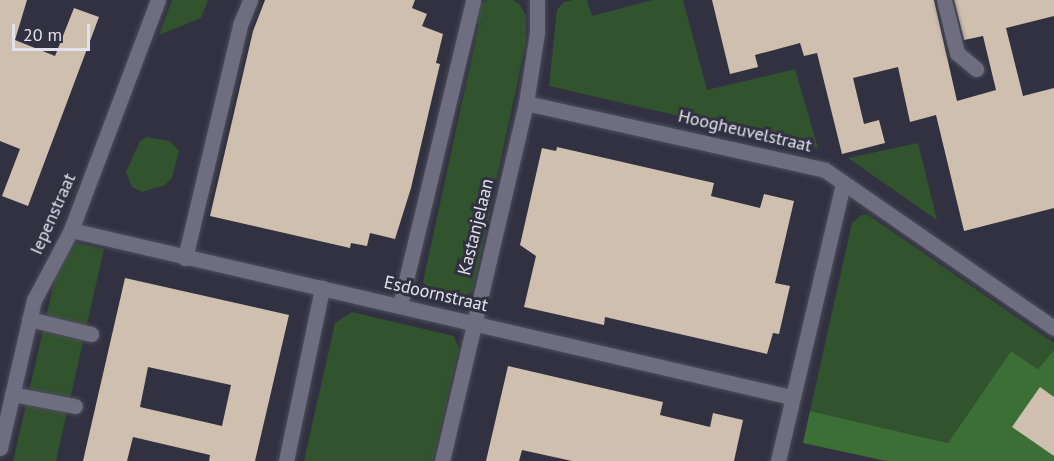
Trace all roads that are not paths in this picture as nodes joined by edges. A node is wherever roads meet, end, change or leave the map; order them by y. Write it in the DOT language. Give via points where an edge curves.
graph roads {
  1 [pos="158,0"];
  2 [pos="250,0"];
  3 [pos="473,0"];
  4 [pos="537,0"];
  5 [pos="944,0"];
  6 [pos="976,69"];
  7 [pos="526,103"];
  8 [pos="843,183"];
  9 [pos="71,230"];
  10 [pos="185,258"];
  11 [pos="322,288"];
  12 [pos="400,305"];
  13 [pos="29,319"];
  14 [pos="472,322"];
  15 [pos="1054,328"];
  16 [pos="91,334"];
  17 [pos="791,397"];
  18 [pos="7,402"];
  19 [pos="75,406"];
  20 [pos="0,448"];
  21 [pos="286,461"];
  22 [pos="442,461"];
  23 [pos="778,461"];
  1 -- 9 [label="street, Iepenstraat"];
  2 -- 10 [label="street" via="240,25"];
  3 -- 12 [label="street"];
  4 -- 7 [label="street, Kastanjelaan" via="537,33"];
  5 -- 6 [label="street" via="957,53"];
  7 -- 8 [label="street, Hoogheuvelstraat" via="805,164 825,170"];
  7 -- 14 [label="street, Kastanjelaan"];
  8 -- 15 [label="street, Hoogheuvelstraat"];
  8 -- 17 [label="street"];
  9 -- 10 [label="street, Esdoornstraat"];
  9 -- 13 [label="street, Iepenstraat" via="34,300"];
  10 -- 11 [label="street, Esdoornstraat"];
  11 -- 12 [label="street, Esdoornstraat"];
  11 -- 21 [label="street"];
  12 -- 14 [label="street, Esdoornstraat"];
  13 -- 16 [label="street"];
  13 -- 18 [label="street, Iepenstraat"];
  14 -- 17 [label="street, Esdoornstraat"];
  14 -- 22 [label="street, Kastanjelaan"];
  17 -- 23 [label="street"];
  18 -- 19 [label="street"];
  18 -- 20 [label="street, Iepenstraat"];
}
